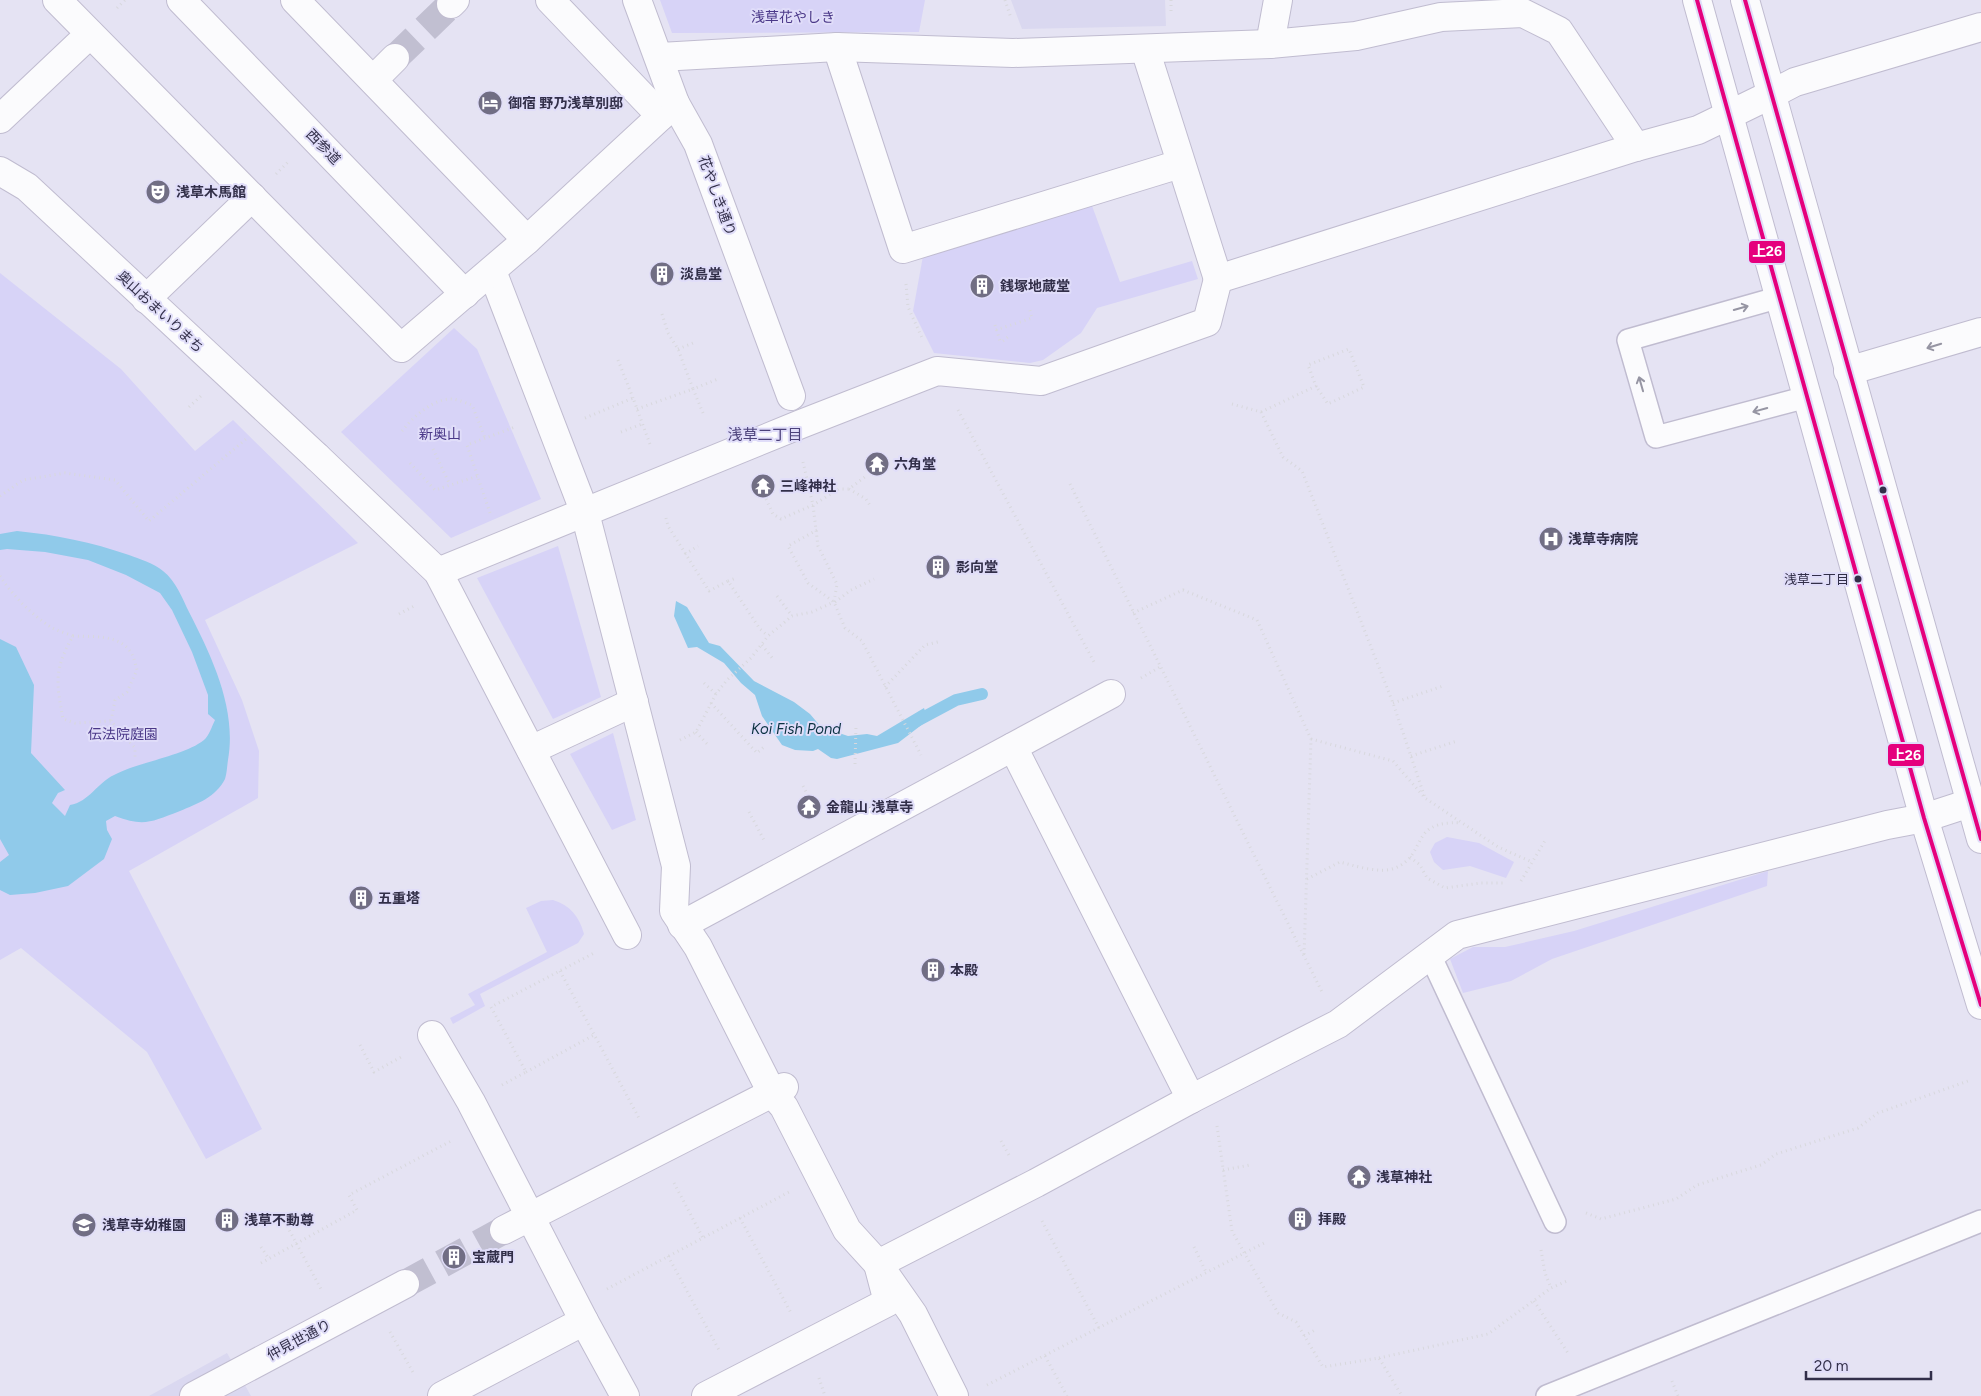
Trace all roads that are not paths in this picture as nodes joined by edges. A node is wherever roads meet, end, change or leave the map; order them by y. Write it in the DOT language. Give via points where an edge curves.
graph roads {
  1 [pos="57,0"];
  2 [pos="182,0"];
  3 [pos="295,0"];
  4 [pos="550,0"];
  5 [pos="637,0"];
  6 [pos="1278,0"];
  7 [pos="1697,0"];
  8 [pos="1745,0"];
  9 [pos="1981,27"];
  10 [pos="90,34"];
  11 [pos="1270,44"];
  12 [pos="837,48"];
  13 [pos="1144,49"];
  14 [pos="660,57"];
  15 [pos="396,58"];
  16 [pos="373,80"];
  17 [pos="1772,94"];
  18 [pos="668,109"];
  19 [pos="1728,115"];
  20 [pos="0,119"];
  21 [pos="1636,148"];
  22 [pos="1180,164"];
  23 [pos="0,171"];
  24 [pos="252,197"];
  25 [pos="527,240"];
  26 [pos="492,271"];
  27 [pos="1218,279"];
  28 [pos="465,294"];
  29 [pos="1780,297"];
  30 [pos="146,299"];
  31 [pos="1981,332"];
  32 [pos="1848,371"];
  33 [pos="791,396"];
  34 [pos="1807,397"];
  35 [pos="585,513"];
  36 [pos="438,572"];
  37 [pos="1111,694"];
  38 [pos="634,702"];
  39 [pos="1013,747"];
  40 [pos="531,750"];
  41 [pos="1975,801"];
  42 [pos="1924,818"];
  43 [pos="1981,839"];
  44 [pos="682,925"];
  45 [pos="627,936"];
  46 [pos="1431,957"];
  47 [pos="1981,1005"];
  48 [pos="433,1037"];
  49 [pos="778,1090"];
  50 [pos="1201,1094"];
  51 [pos="531,1216"];
  52 [pos="1555,1222"];
  53 [pos="1981,1222"];
  54 [pos="504,1230"];
  55 [pos="878,1264"];
  56 [pos="405,1284"];
  57 [pos="580,1313"];
  58 [pos="194,1396"];
  59 [pos="442,1396"];
  60 [pos="625,1396"];
  61 [pos="706,1396"];
  62 [pos="954,1396"];
  63 [pos="1547,1396"];
  1 -- 10 [label="street"];
  2 -- 28 [label="street, 西参道"];
  3 -- 16 [label="street"];
  4 -- 18 [label="street"];
  5 -- 14 [label="street, 花やしき通り"];
  6 -- 11 [label="street"];
  7 -- 19 [label="street"];
  8 -- 17 [label="street"];
  9 -- 17 [label="street" via="1795,82"];
  10 -- 20 [label="street"];
  10 -- 24 [label="street"];
  11 -- 13 [label="street"];
  11 -- 21 [label="street" via="1356,36 1441,17 1523,13 1559,31"];
  12 -- 13 [label="street" via="1013,53"];
  12 -- 14 [label="street"];
  12 -- 22 [label="street" via="903,249"];
  13 -- 22 [label="street"];
  14 -- 18 [label="street, 花やしき通り"];
  15 -- 16 [label="street"];
  16 -- 25 [label="street"];
  17 -- 19 [label="street"];
  17 -- 32 [label="street"];
  18 -- 25 [label="street"];
  18 -- 33 [label="street, 花やしき通り" via="698,144"];
  19 -- 21 [label="street" via="1698,130"];
  19 -- 29 [label="street"];
  21 -- 27 [label="street"];
  22 -- 27 [label="street"];
  23 -- 30 [label="street, 奥山おまいりまち" via="27,187"];
  24 -- 28 [label="street" via="401,348"];
  24 -- 30 [label="street"];
  25 -- 26 [label="street"];
  26 -- 28 [label="street"];
  26 -- 35 [label="street"];
  27 -- 35 [label="street" via="1207,322 1041,381 937,371"];
  29 -- 34 [label="street"];
  34 -- 29 [label="lane, one-way" via="1656,437 1628,340"];
  30 -- 36 [label="street, 奥山おまいりまち"];
  31 -- 32 [label="street, one-way"];
  32 -- 41 [label="street"];
  34 -- 42 [label="street"];
  35 -- 36 [label="street"];
  35 -- 38 [label="street"];
  36 -- 40 [label="street, 奥山おまいりまち"];
  37 -- 39 [label="street"];
  38 -- 40 [label="street"];
  38 -- 44 [label="street" via="676,866 674,911"];
  39 -- 44 [label="street"];
  39 -- 50 [label="street"];
  40 -- 45 [label="street, 奥山おまいりまち"];
  41 -- 42 [label="street"];
  41 -- 43 [label="street"];
  42 -- 46 [label="street" via="1457,935"];
  42 -- 47 [label="street"];
  44 -- 49 [label="street" via="698,947"];
  46 -- 50 [label="street" via="1338,1024"];
  46 -- 52 [label="lane"];
  48 -- 51 [label="street"];
  49 -- 51 [label="street"];
  49 -- 55 [label="street" via="818,1177 847,1230"];
  50 -- 55 [label="street" via="1026,1189"];
  51 -- 54 [label="street"];
  51 -- 57 [label="street"];
  53 -- 63 [label="lane"];
  55 -- 61 [label="street" via="888,1302"];
  55 -- 62 [label="street" via="913,1314"];
  56 -- 58 [label="street, 仲見世通り"];
  57 -- 59 [label="street"];
  57 -- 60 [label="street"];
}
